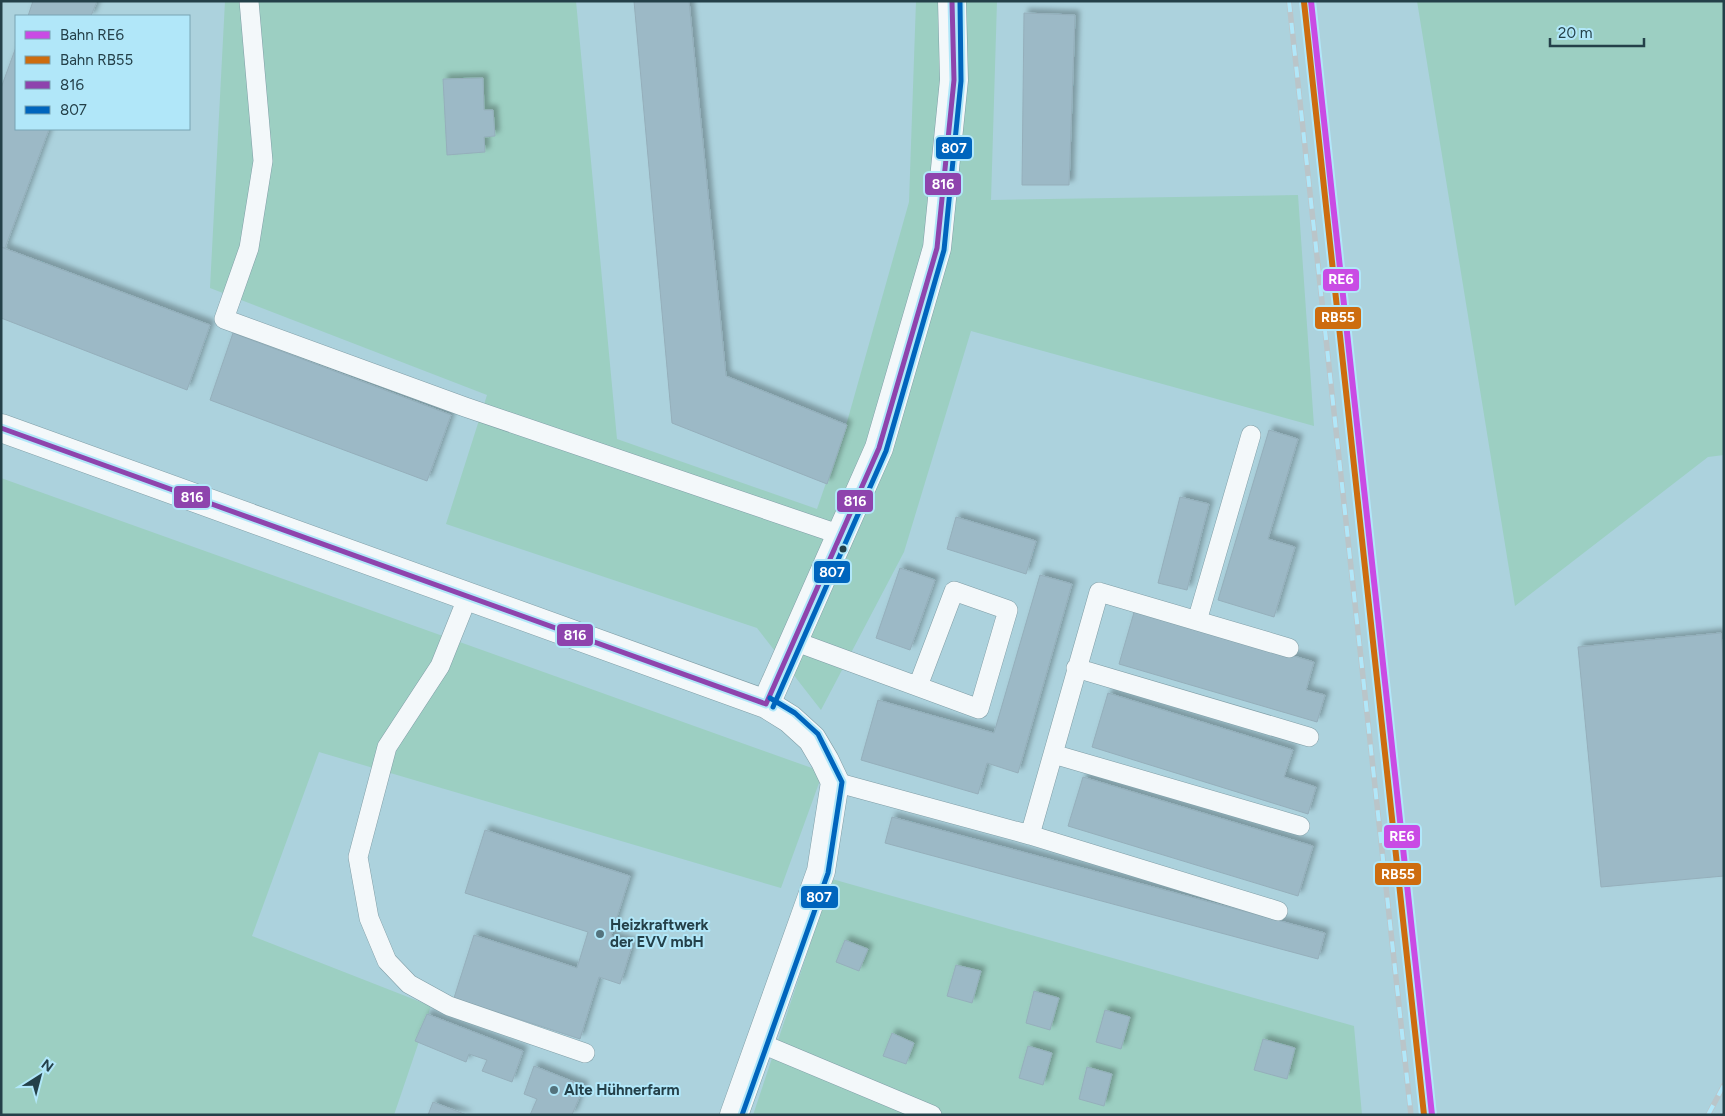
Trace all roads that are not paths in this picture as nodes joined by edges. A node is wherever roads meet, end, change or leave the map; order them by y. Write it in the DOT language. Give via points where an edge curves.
graph roads {
  1 [pos="249,1"];
  2 [pos="952,1"];
  3 [pos="1,428"];
  4 [pos="1251,435"];
  5 [pos="841,535"];
  6 [pos="468,596"];
  7 [pos="1197,621"];
  8 [pos="794,641"];
  9 [pos="1289,648"];
  10 [pos="1076,668"];
  11 [pos="918,686"];
  12 [pos="766,704"];
  13 [pos="1309,737"];
  14 [pos="1053,754"];
  15 [pos="835,782"];
  16 [pos="1300,826"];
  17 [pos="1030,835"];
  18 [pos="1278,911"];
  19 [pos="760,1043"];
  20 [pos="585,1053"];
  21 [pos="734,1115"];
  22 [pos="932,1115"];
  1 -- 5 [label="lane" via="263,161 249,248 224,319 465,407"];
  2 -- 5 [label="street" via="954,80 937,248 879,448"];
  3 -- 6 [label="street"];
  4 -- 7 [label="lane"];
  5 -- 8 [label="street"];
  6 -- 12 [label="street"];
  6 -- 20 [label="lane" via="440,666 387,747 358,858 369,918 387,961 409,984 449,1006"];
  7 -- 9 [label="lane"];
  7 -- 10 [label="lane" via="1098,592"];
  8 -- 11 [label="lane"];
  8 -- 12 [label="street"];
  10 -- 13 [label="lane"];
  10 -- 14 [label="lane"];
  11 -- 11 [label="lane" via="979,709 1008,610 954,591"];
  12 -- 15 [label="street" via="790,719 812,739"];
  14 -- 16 [label="lane"];
  14 -- 17 [label="lane"];
  15 -- 17 [label="lane"];
  15 -- 19 [label="street" via="822,871"];
  17 -- 18 [label="lane"];
  19 -- 21 [label="street"];
  19 -- 22 [label="lane"];
}
